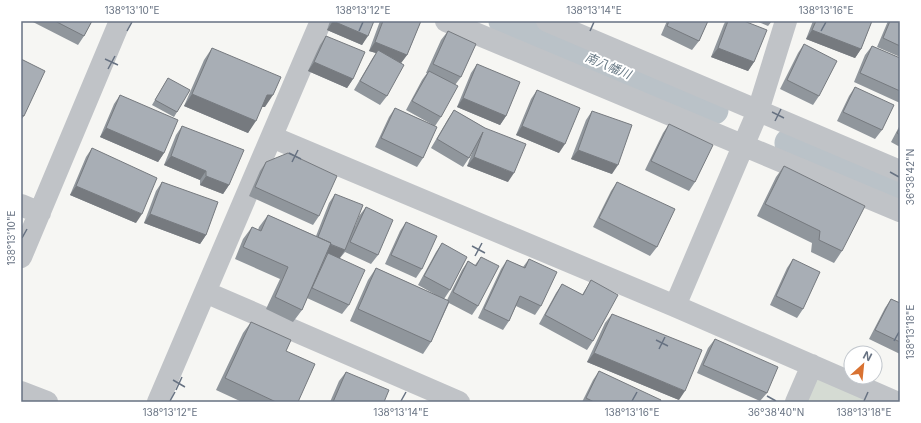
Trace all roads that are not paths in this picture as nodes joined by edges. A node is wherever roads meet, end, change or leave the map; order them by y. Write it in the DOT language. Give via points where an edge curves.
graph roads {
  1 [pos="120,21"];
  2 [pos="321,21"];
  3 [pos="446,21"];
  4 [pos="547,21"];
  5 [pos="786,21"];
  6 [pos="758,111"];
  7 [pos="272,137"];
  8 [pos="744,146"];
  9 [pos="900,171"];
  10 [pos="30,209"];
  11 [pos="900,211"];
  12 [pos="21,257"];
  13 [pos="205,292"];
  14 [pos="675,306"];
  15 [pos="812,365"];
  16 [pos="21,392"];
  17 [pos="47,402"];
  18 [pos="158,402"];
  19 [pos="458,402"];
  20 [pos="796,402"];
  21 [pos="896,402"];
  1 -- 10 [label="street"];
  2 -- 7 [label="street"];
  3 -- 8 [label="street"];
  4 -- 6 [label="street"];
  5 -- 6 [label="street"];
  6 -- 8 [label="street"];
  6 -- 9 [label="street"];
  7 -- 13 [label="street"];
  7 -- 14 [label="street"];
  8 -- 11 [label="street"];
  8 -- 14 [label="street"];
  10 -- 12 [label="street"];
  13 -- 18 [label="street"];
  13 -- 19 [label="street"];
  14 -- 15 [label="street"];
  15 -- 20 [label="street"];
  15 -- 21 [label="street"];
  16 -- 17 [label="street"];
}
